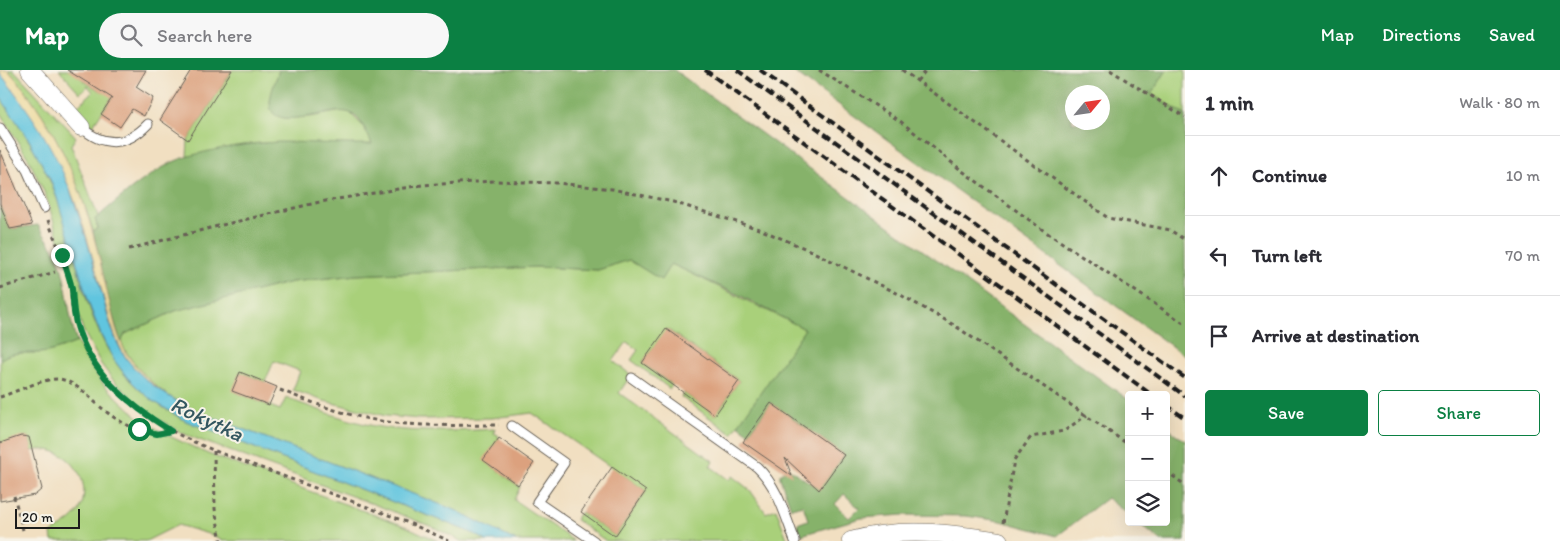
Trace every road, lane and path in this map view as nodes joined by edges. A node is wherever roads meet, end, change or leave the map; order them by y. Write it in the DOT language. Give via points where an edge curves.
graph roads {
  1 [pos="30,70"];
  2 [pos="819,70"];
  3 [pos="902,70"];
  4 [pos="926,70"];
  5 [pos="1110,70"];
  6 [pos="917,81"];
  7 [pos="1185,117"];
  8 [pos="148,124"];
  9 [pos="81,127"];
  10 [pos="0,128"];
  11 [pos="44,208"];
  12 [pos="1185,240"];
  13 [pos="129,249"];
  14 [pos="55,272"];
  15 [pos="0,288"];
  16 [pos="1185,324"];
  17 [pos="632,378"];
  18 [pos="280,390"];
  19 [pos="0,397"];
  20 [pos="1087,415"];
  21 [pos="512,426"];
  22 [pos="171,431"];
  23 [pos="1125,442"];
  24 [pos="214,451"];
  25 [pos="1170,474"];
  26 [pos="1185,485"];
  27 [pos="14,496"];
  28 [pos="23,530"];
  29 [pos="1001,537"];
  30 [pos="221,541"];
  31 [pos="449,541"];
  32 [pos="594,541"];
  33 [pos="795,541"];
  34 [pos="851,541"];
  1 -- 9 [label="street"];
  2 -- 16 [label="path" via="900,121 1043,230"];
  3 -- 6 [label="path"];
  4 -- 6 [label="path"];
  5 -- 7 [label="path"];
  6 -- 12 [label="path" via="1108,218 1170,230"];
  8 -- 9 [label="lane" via="132,137 110,142 99,140"];
  10 -- 11 [label="lane" via="27,170"];
  11 -- 22 [label="path" via="72,288 76,322 88,353 110,384 137,409"];
  13 -- 20 [label="path" via="320,202 422,185 494,181 612,189 673,202 759,229 809,250 954,325"];
  14 -- 15 [label="path"];
  17 -- 33 [label="lane" via="757,467 778,497"];
  18 -- 21 [label="path" via="323,407 386,422"];
  19 -- 22 [label="path" via="60,379 70,382 116,419 157,434"];
  20 -- 23 [label="path"];
  20 -- 29 [label="path" via="1064,431 1031,438 1014,460"];
  21 -- 32 [label="lane" via="564,462 537,502"];
  22 -- 24 [label="path"];
  24 -- 30 [label="path" via="216,514"];
  24 -- 31 [label="path" via="396,518"];
  25 -- 26 [label="path"];
  27 -- 28 [label="path"];
  29 -- 34 [label="street" via="920,532"];
}
